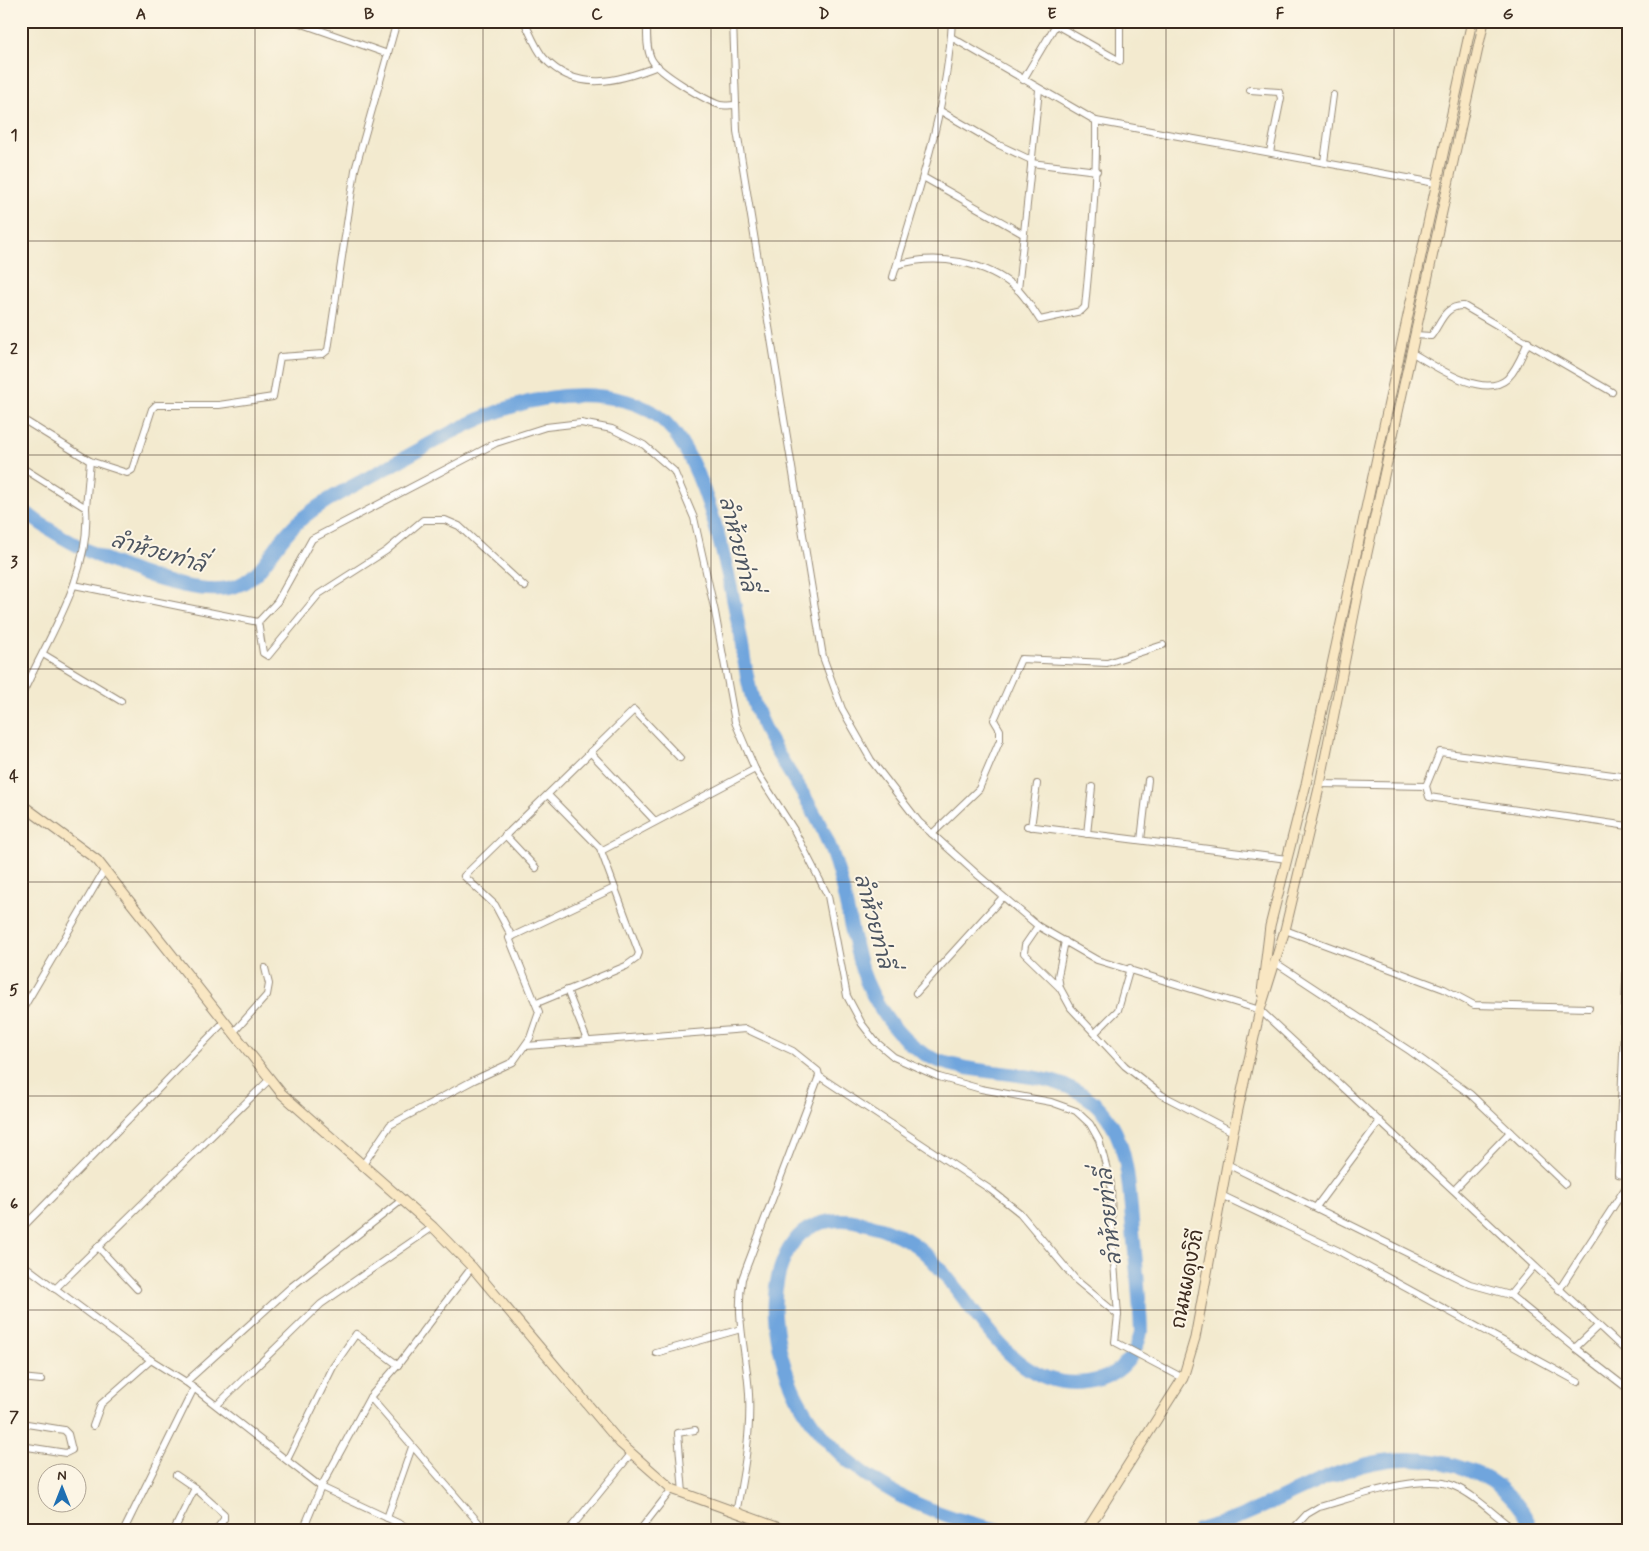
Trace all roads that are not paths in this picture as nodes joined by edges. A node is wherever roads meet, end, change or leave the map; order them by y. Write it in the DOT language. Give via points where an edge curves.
graph roads {
  1 [pos="294,21"];
  2 [pos="397,21"];
  3 [pos="524,21"];
  4 [pos="647,21"];
  5 [pos="733,21"];
  6 [pos="952,21"];
  7 [pos="1120,21"];
  8 [pos="1472,21"];
  9 [pos="1484,21"];
  10 [pos="1057,23"];
  11 [pos="951,37"];
  12 [pos="388,54"];
  13 [pos="658,66"];
  14 [pos="1023,80"];
  15 [pos="1039,90"];
  16 [pos="1250,90"];
  17 [pos="1333,95"];
  18 [pos="736,105"];
  19 [pos="939,110"];
  20 [pos="1096,121"];
  21 [pos="1270,152"];
  22 [pos="1031,161"];
  23 [pos="1324,162"];
  24 [pos="1097,170"];
  25 [pos="923,176"];
  26 [pos="1435,184"];
  27 [pos="1023,234"];
  28 [pos="896,265"];
  29 [pos="893,277"];
  30 [pos="1018,290"];
  31 [pos="1415,335"];
  32 [pos="1528,342"];
  33 [pos="1411,352"];
  34 [pos="1612,392"];
  35 [pos="27,422"];
  36 [pos="90,460"];
  37 [pos="21,467"];
  38 [pos="86,508"];
  39 [pos="75,581"];
  40 [pos="526,587"];
  41 [pos="258,622"];
  42 [pos="1163,645"];
  43 [pos="43,654"];
  44 [pos="21,697"];
  45 [pos="122,701"];
  46 [pos="590,752"];
  47 [pos="680,758"];
  48 [pos="755,769"];
  49 [pos="1628,778"];
  50 [pos="1148,780"];
  51 [pos="1037,784"];
  52 [pos="1320,784"];
  53 [pos="1426,786"];
  54 [pos="1092,787"];
  55 [pos="548,795"];
  56 [pos="21,804"];
  57 [pos="655,821"];
  58 [pos="1628,826"];
  59 [pos="932,834"];
  60 [pos="1087,834"];
  61 [pos="505,835"];
  62 [pos="1141,840"];
  63 [pos="601,851"];
  64 [pos="1287,859"];
  65 [pos="536,868"];
  66 [pos="104,869"];
  67 [pos="614,888"];
  68 [pos="1003,897"];
  69 [pos="1038,926"];
  70 [pos="1285,930"];
  71 [pos="1628,934"];
  72 [pos="512,937"];
  73 [pos="1065,941"];
  74 [pos="1276,963"];
  75 [pos="265,968"];
  76 [pos="1130,968"];
  77 [pos="1060,988"];
  78 [pos="567,990"];
  79 [pos="916,992"];
  80 [pos="538,1003"];
  81 [pos="1589,1008"];
  82 [pos="1260,1010"];
  83 [pos="21,1012"];
  84 [pos="1626,1012"];
  85 [pos="224,1022"];
  86 [pos="233,1033"];
  87 [pos="1094,1033"];
  88 [pos="587,1040"];
  89 [pos="526,1046"];
  90 [pos="819,1076"];
  91 [pos="270,1079"];
  92 [pos="1380,1121"];
  93 [pos="1233,1132"];
  94 [pos="1510,1132"];
  95 [pos="1227,1164"];
  96 [pos="362,1166"];
  97 [pos="1628,1176"];
  98 [pos="1564,1184"];
  99 [pos="1628,1184"];
  100 [pos="1454,1190"];
  101 [pos="1222,1195"];
  102 [pos="402,1200"];
  103 [pos="1316,1207"];
  104 [pos="433,1227"];
  105 [pos="21,1229"];
  106 [pos="98,1247"];
  107 [pos="21,1263"];
  108 [pos="1534,1266"];
  109 [pos="472,1267"];
  110 [pos="55,1288"];
  111 [pos="137,1289"];
  112 [pos="1559,1290"];
  113 [pos="1510,1294"];
  114 [pos="1118,1315"];
  115 [pos="1598,1326"];
  116 [pos="741,1329"];
  117 [pos="1574,1348"];
  118 [pos="656,1353"];
  119 [pos="1628,1353"];
  120 [pos="151,1360"];
  121 [pos="398,1366"];
  122 [pos="21,1378"];
  123 [pos="1183,1378"];
  124 [pos="41,1380"];
  125 [pos="186,1382"];
  126 [pos="1578,1382"];
  127 [pos="194,1388"];
  128 [pos="1628,1389"];
  129 [pos="370,1397"];
  130 [pos="217,1405"];
  131 [pos="21,1423"];
  132 [pos="93,1426"];
  133 [pos="695,1430"];
  134 [pos="21,1446"];
  135 [pos="412,1447"];
  136 [pos="631,1454"];
  137 [pos="287,1460"];
  138 [pos="176,1475"];
  139 [pos="321,1487"];
  140 [pos="195,1488"];
  141 [pos="672,1489"];
  142 [pos="683,1493"];
  143 [pos="736,1512"];
  144 [pos="387,1518"];
  145 [pos="124,1530"];
  146 [pos="174,1530"];
  147 [pos="216,1530"];
  148 [pos="303,1530"];
  149 [pos="413,1530"];
  150 [pos="485,1530"];
  151 [pos="570,1530"];
  152 [pos="640,1530"];
  153 [pos="785,1530"];
  154 [pos="1087,1530"];
  155 [pos="1292,1530"];
  156 [pos="1512,1530"];
  1 -- 12 [label="street"];
  2 -- 12 [label="street"];
  3 -- 13 [label="street" via="544,58 574,78 604,82"];
  4 -- 13 [label="street" via="648,45 652,60"];
  5 -- 18 [label="street"];
  6 -- 11 [label="street"];
  7 -- 10 [label="street" via="1120,61"];
  8 -- 26 [label="main road"];
  9 -- 31 [label="main road"];
  10 -- 14 [label="street"];
  11 -- 14 [label="street"];
  11 -- 19 [label="street"];
  12 -- 36 [label="street" via="355,170 328,350 323,354 280,357 273,397 219,405 156,405 132,470 126,473"];
  13 -- 18 [label="street" via="699,95 721,105"];
  14 -- 15 [label="street"];
  15 -- 20 [label="street"];
  15 -- 22 [label="street"];
  16 -- 21 [label="street" via="1279,92 1281,98"];
  17 -- 23 [label="street"];
  18 -- 59 [label="street" via="737,131 824,657 831,683 871,760"];
  19 -- 22 [label="street"];
  19 -- 25 [label="street"];
  20 -- 21 [label="street"];
  20 -- 24 [label="street"];
  21 -- 23 [label="street"];
  22 -- 24 [label="street"];
  22 -- 27 [label="street"];
  23 -- 26 [label="street"];
  24 -- 30 [label="street" via="1085,307 1081,311 1040,320"];
  25 -- 27 [label="street"];
  25 -- 28 [label="street"];
  26 -- 64 [label="main road"];
  27 -- 30 [label="street"];
  28 -- 29 [label="street"];
  28 -- 30 [label="street" via="941,260 972,264 1002,278"];
  31 -- 32 [label="street" via="1431,336 1443,315 1454,306 1464,306"];
  31 -- 33 [label="main road"];
  32 -- 33 [label="street" via="1513,372 1505,380 1486,386 1472,384"];
  32 -- 34 [label="street"];
  33 -- 52 [label="main road"];
  35 -- 36 [label="street"];
  36 -- 38 [label="street"];
  37 -- 38 [label="street"];
  38 -- 39 [label="street" via="87,531"];
  39 -- 41 [label="street"];
  39 -- 43 [label="street"];
  40 -- 41 [label="street" via="459,526 445,520 427,519 386,551 319,594 268,656 263,653"];
  41 -- 48 [label="street" via="277,602 312,539 322,532 496,443 546,427 581,423 612,429 644,446 674,471 694,518 735,722"];
  42 -- 59 [label="street" via="1107,663 1021,659 994,720 1000,730 1000,740 979,789"];
  43 -- 44 [label="street"];
  43 -- 45 [label="street"];
  46 -- 47 [label="street" via="634,710"];
  46 -- 55 [label="street"];
  46 -- 57 [label="street"];
  48 -- 57 [label="street"];
  48 -- 114 [label="street" via="794,830 828,896 847,996 875,1041 894,1057 938,1077 981,1089 1052,1102 1076,1111 1090,1124 1099,1140 1111,1184"];
  49 -- 53 [label="street" via="1440,752"];
  50 -- 62 [label="street"];
  51 -- 60 [label="street" via="1029,827"];
  52 -- 53 [label="street"];
  52 -- 70 [label="main road"];
  53 -- 58 [label="street" via="1429,797"];
  54 -- 60 [label="street"];
  55 -- 61 [label="street"];
  55 -- 63 [label="street"];
  56 -- 66 [label="main road" via="83,847"];
  57 -- 63 [label="street"];
  59 -- 68 [label="street"];
  60 -- 62 [label="street"];
  61 -- 65 [label="street"];
  61 -- 72 [label="street" via="464,876 495,905"];
  62 -- 64 [label="street"];
  63 -- 67 [label="street"];
  64 -- 82 [label="main road" via="1270,926"];
  66 -- 83 [label="street"];
  66 -- 85 [label="main road"];
  67 -- 72 [label="street"];
  67 -- 78 [label="street" via="637,946 637,958 626,966"];
  68 -- 69 [label="street"];
  68 -- 79 [label="street"];
  69 -- 73 [label="street"];
  69 -- 77 [label="street" via="1025,944 1024,952"];
  70 -- 74 [label="main road"];
  70 -- 81 [label="street" via="1444,989 1474,1006"];
  71 -- 84 [label="street"];
  72 -- 80 [label="street" via="509,938"];
  73 -- 76 [label="street" via="1097,960"];
  73 -- 77 [label="street" via="1058,976"];
  74 -- 82 [label="main road"];
  74 -- 94 [label="street" via="1425,1061 1470,1094"];
  75 -- 86 [label="street" via="269,984 267,995"];
  76 -- 82 [label="street"];
  76 -- 87 [label="street" via="1118,1010"];
  77 -- 87 [label="street" via="1071,1008"];
  78 -- 80 [label="street"];
  78 -- 88 [label="street"];
  80 -- 89 [label="street" via="536,1026"];
  82 -- 92 [label="street"];
  82 -- 93 [label="main road, ถนนผดุงวิถี"];
  84 -- 97 [label="street" via="1618,1174"];
  85 -- 86 [label="main road"];
  85 -- 105 [label="street"];
  86 -- 91 [label="main road"];
  87 -- 93 [label="street" via="1125,1066 1162,1095"];
  88 -- 89 [label="street"];
  88 -- 90 [label="street" via="746,1029 793,1051 818,1070"];
  89 -- 96 [label="street" via="513,1062 390,1125"];
  90 -- 114 [label="street" via="991,1190 1020,1213 1076,1280"];
  90 -- 116 [label="street" via="742,1279 738,1296"];
  91 -- 96 [label="main road" via="282,1094"];
  91 -- 106 [label="street"];
  92 -- 100 [label="street"];
  92 -- 103 [label="street"];
  93 -- 95 [label="main road, ถนนผดุงวิถี"];
  94 -- 98 [label="street"];
  94 -- 100 [label="street"];
  95 -- 101 [label="main road, ถนนผดุงวิถี"];
  95 -- 103 [label="street"];
  96 -- 102 [label="main road"];
  99 -- 112 [label="street"];
  100 -- 108 [label="street"];
  101 -- 123 [label="main road, ถนนผดุงวิถี" via="1200,1317"];
  101 -- 126 [label="street" via="1345,1255"];
  102 -- 104 [label="main road"];
  102 -- 125 [label="street" via="291,1288"];
  103 -- 113 [label="street" via="1470,1284"];
  104 -- 109 [label="main road"];
  104 -- 130 [label="street" via="321,1304"];
  106 -- 110 [label="street"];
  106 -- 111 [label="street"];
  107 -- 110 [label="street"];
  108 -- 112 [label="street"];
  108 -- 113 [label="street"];
  109 -- 121 [label="street"];
  109 -- 136 [label="main road"];
  110 -- 120 [label="street"];
  112 -- 115 [label="street"];
  113 -- 117 [label="street"];
  114 -- 123 [label="street" via="1115,1342"];
  115 -- 117 [label="street"];
  115 -- 119 [label="street"];
  116 -- 118 [label="street"];
  116 -- 143 [label="street" via="749,1418"];
  117 -- 128 [label="street"];
  120 -- 125 [label="street"];
  120 -- 132 [label="street" via="101,1404"];
  121 -- 129 [label="street"];
  121 -- 137 [label="street" via="356,1334 333,1367"];
  122 -- 124 [label="street"];
  123 -- 154 [label="main road, ถนนผดุงวิถี"];
  125 -- 127 [label="street"];
  127 -- 130 [label="street"];
  127 -- 145 [label="street"];
  129 -- 135 [label="street"];
  129 -- 139 [label="street"];
  130 -- 137 [label="street"];
  131 -- 134 [label="street" via="64,1430 72,1450 66,1453"];
  133 -- 142 [label="street" via="678,1433"];
  135 -- 144 [label="street"];
  135 -- 150 [label="street"];
  136 -- 141 [label="main road"];
  136 -- 151 [label="street"];
  137 -- 139 [label="street"];
  138 -- 140 [label="street"];
  139 -- 144 [label="street"];
  139 -- 148 [label="street"];
  140 -- 146 [label="street"];
  140 -- 147 [label="street" via="224,1514"];
  141 -- 142 [label="main road"];
  141 -- 152 [label="street"];
  142 -- 143 [label="main road"];
  143 -- 153 [label="main road"];
  144 -- 149 [label="street"];
  155 -- 156 [label="street" via="1319,1507 1421,1481 1451,1485 1462,1490"];
}
